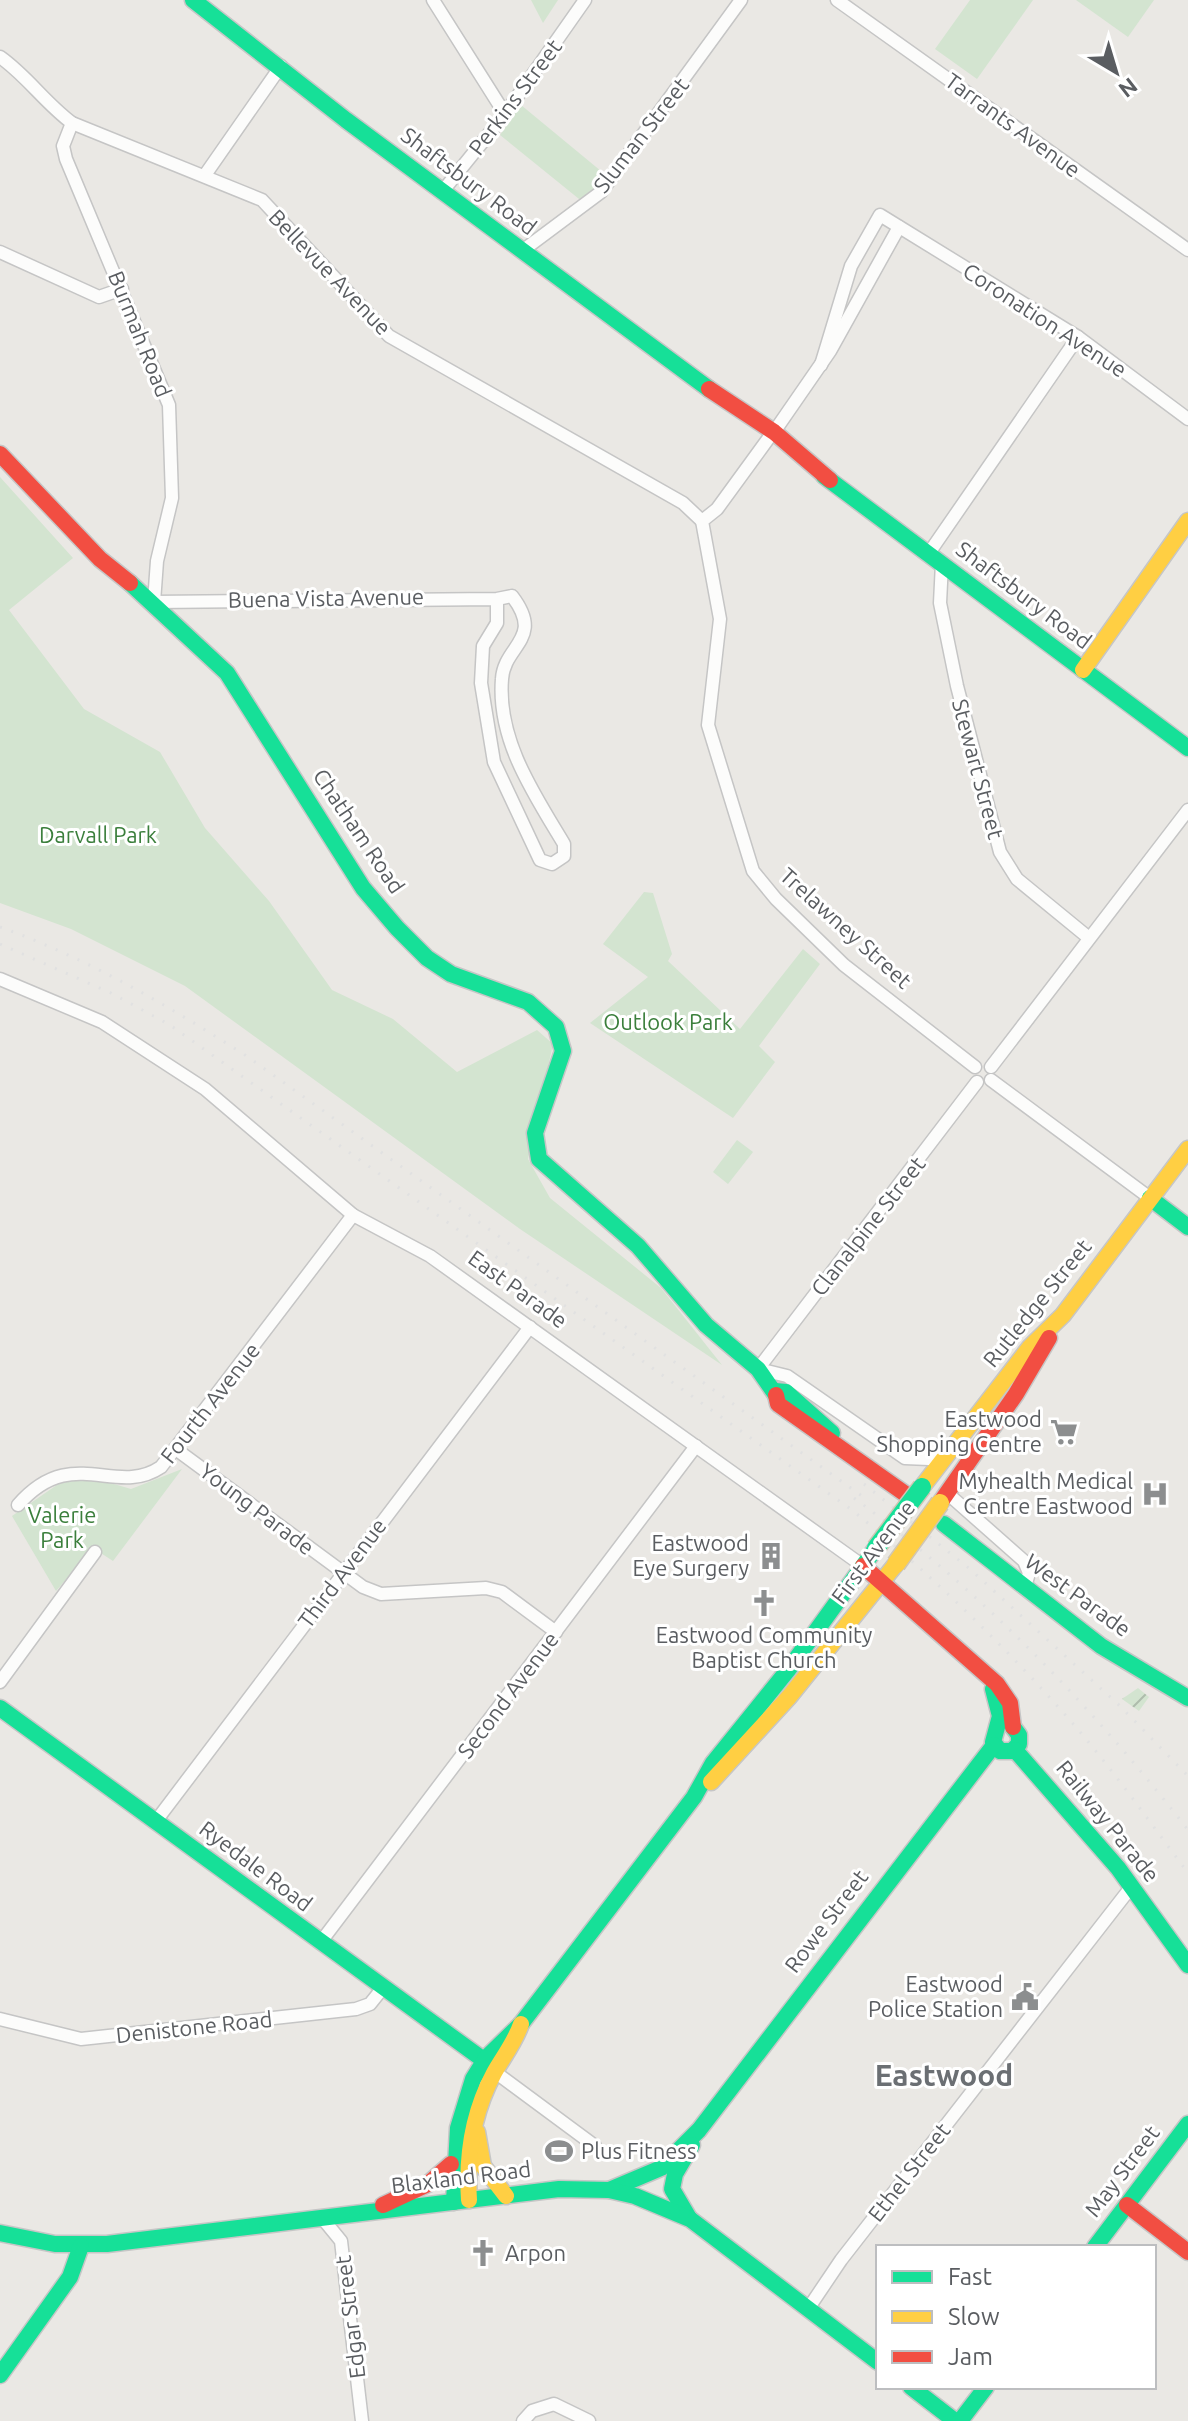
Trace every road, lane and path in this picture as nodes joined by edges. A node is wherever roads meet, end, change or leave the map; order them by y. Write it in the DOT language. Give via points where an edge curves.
graph roads {
  1 [pos="193,0"];
  2 [pos="433,0"];
  3 [pos="585,0"];
  4 [pos="741,0"];
  5 [pos="837,0"];
  6 [pos="213,6"];
  7 [pos="0,57"];
  8 [pos="281,66"];
  9 [pos="505,114"];
  10 [pos="72,123"];
  11 [pos="205,175"];
  12 [pos="442,192"];
  13 [pos="899,227"];
  14 [pos="1188,250"];
  15 [pos="522,251"];
  16 [pos="0,252"];
  17 [pos="122,289"];
  18 [pos="1078,337"];
  19 [pos="821,365"];
  20 [pos="1188,419"];
  21 [pos="771,436"];
  22 [pos="0,454"];
  23 [pos="702,521"];
  24 [pos="1188,521"];
  25 [pos="935,558"];
  26 [pos="497,599"];
  27 [pos="154,602"];
  28 [pos="1083,670"];
  29 [pos="1188,748"];
  30 [pos="1188,810"];
  31 [pos="1089,938"];
  32 [pos="0,979"];
  33 [pos="975,1067"];
  34 [pos="991,1074"];
  35 [pos="977,1082"];
  36 [pos="1188,1149"];
  37 [pos="1150,1198"];
  38 [pos="353,1215"];
  39 [pos="1188,1227"];
  40 [pos="1063,1315"];
  41 [pos="530,1327"];
  42 [pos="758,1369"];
  43 [pos="696,1446"];
  44 [pos="177,1450"];
  45 [pos="948,1453"];
  46 [pos="913,1490"];
  47 [pos="943,1498"];
  48 [pos="18,1505"];
  49 [pos="944,1524"];
  50 [pos="95,1552"];
  51 [pos="863,1566"];
  52 [pos="342,1572"];
  53 [pos="883,1582"];
  54 [pos="1025,1587"];
  55 [pos="556,1632"];
  56 [pos="0,1682"];
  57 [pos="0,1693"];
  58 [pos="1188,1698"];
  59 [pos="0,1706"];
  60 [pos="1000,1734"];
  61 [pos="694,1797"];
  62 [pos="156,1821"];
  63 [pos="1132,1886"];
  64 [pos="320,1943"];
  65 [pos="1188,1965"];
  66 [pos="382,1989"];
  67 [pos="0,2019"];
  68 [pos="490,2066"];
  69 [pos="1188,2124"];
  70 [pos="476,2125"];
  71 [pos="699,2130"];
  72 [pos="595,2146"];
  73 [pos="451,2164"];
  74 [pos="609,2190"];
  75 [pos="506,2196"];
  76 [pos="462,2201"];
  77 [pos="1127,2205"];
  78 [pos="363,2214"];
  79 [pos="323,2219"];
  80 [pos="690,2219"];
  81 [pos="0,2233"];
  82 [pos="1097,2245"];
  83 [pos="81,2246"];
  84 [pos="1188,2252"];
  85 [pos="808,2309"];
  86 [pos="876,2360"];
  87 [pos="0,2375"];
  88 [pos="914,2389"];
  89 [pos="984,2389"];
  90 [pos="362,2421"];
  91 [pos="523,2421"];
  92 [pos="589,2421"];
  93 [pos="958,2421"];
  1 -- 6 [label="street, Shaftsbury Road"];
  2 -- 9 [label="street"];
  3 -- 9 [label="street, Perkins Street"];
  4 -- 15 [label="street, Sluman Street" via="601,192"];
  5 -- 14 [label="street, Tarrants Avenue"];
  6 -- 8 [label="street, Shaftsbury Road"];
  7 -- 10 [label="street, Bellevue Avenue"];
  8 -- 11 [label="street"];
  8 -- 12 [label="street, Shaftsbury Road"];
  9 -- 12 [label="street, Perkins Street"];
  10 -- 11 [label="street, Bellevue Avenue"];
  10 -- 17 [label="street, Burmah Road" via="63,146 66,159"];
  11 -- 23 [label="street, Bellevue Avenue" via="262,200 389,336 683,503"];
  12 -- 15 [label="street, Shaftsbury Road"];
  13 -- 18 [label="street, Coronation Avenue"];
  13 -- 19 [label="street"];
  13 -- 19 [label="street" via="880,215 851,266"];
  15 -- 21 [label="street, Shaftsbury Road"];
  16 -- 17 [label="street" via="99,297"];
  17 -- 27 [label="street, Burmah Road" via="169,405 172,498 157,561"];
  18 -- 20 [label="street, Coronation Avenue"];
  18 -- 25 [label="street"];
  19 -- 21 [label="street"];
  21 -- 23 [label="street" via="717,509"];
  21 -- 25 [label="street, Shaftsbury Road"];
  22 -- 27 [label="street, Chatham Road" via="100,559"];
  23 -- 33 [label="street, Trelawney Street" via="720,619 708,725 753,871 844,965"];
  24 -- 28 [label="street"];
  25 -- 28 [label="street, Shaftsbury Road"];
  25 -- 31 [label="street, Stewart Street" via="957,686 1000,852 1017,879"];
  26 -- 26 [label="street" via="497,623 483,646 481,683 494,762 540,860 552,864 564,856 564,844 508,739 501,676 525,627 522,609 512,596"];
  26 -- 27 [label="street, Buena Vista Avenue"];
  27 -- 42 [label="street, Chatham Road" via="227,673 363,888 397,928 451,974 528,1002 556,1027 563,1051 535,1133 539,1159 562,1185 638,1246 721,1340"];
  28 -- 29 [label="street, Shaftsbury Road"];
  30 -- 31 [label="street"];
  31 -- 34 [label="street"];
  32 -- 38 [label="street, East Parade" via="102,1022 205,1089"];
  33 -- 34 [label="street" via="981,1063"];
  33 -- 35 [label="street"];
  34 -- 35 [label="street" via="985,1084"];
  34 -- 37 [label="street"];
  35 -- 42 [label="street, Clanalpine Street"];
  36 -- 37 [label="street, Rutledge Street"];
  37 -- 39 [label="street"];
  37 -- 40 [label="street, Rutledge Street"];
  38 -- 41 [label="street, East Parade" via="430,1256"];
  38 -- 44 [label="street, Fourth Avenue"];
  40 -- 45 [label="street, Rutledge Street" via="1030,1347"];
  40 -- 47 [label="street, First Avenue" via="1016,1394"];
  41 -- 43 [label="street, East Parade"];
  41 -- 52 [label="street, Third Avenue"];
  42 -- 45 [label="street, Chatham Road" via="787,1376 905,1458"];
  42 -- 46 [label="street" via="775,1391 786,1392 866,1464"];
  43 -- 51 [label="street, East Parade"];
  43 -- 55 [label="street, Second Avenue"];
  44 -- 48 [label="street, Fourth Avenue" via="140,1478 72,1473"];
  44 -- 52 [label="street, Young Parade"];
  45 -- 46 [label="street, Rutledge Street"];
  46 -- 47 [label="street" via="937,1487"];
  46 -- 51 [label="street, First Avenue, bridge"];
  47 -- 53 [label="street, First Avenue, bridge"];
  47 -- 54 [label="street" via="1024,1561 1029,1573"];
  49 -- 54 [label="street, West Parade"];
  50 -- 56 [label="street"];
  51 -- 53 [label="street, East Parade"];
  51 -- 61 [label="street, First Avenue" via="713,1763"];
  52 -- 55 [label="street, Young Parade" via="381,1594 486,1588 502,1592"];
  52 -- 62 [label="street, Third Avenue"];
  53 -- 60 [label="street, East Parade" via="985,1674 1000,1708"];
  53 -- 61 [label="street, First Avenue" via="789,1697"];
  54 -- 58 [label="street, West Parade" via="1101,1646"];
  55 -- 64 [label="street, Second Avenue"];
  57 -- 59 [label="street"];
  59 -- 62 [label="street, Ryedale Road"];
  60 -- 63 [label="street, Railway Parade" via="1004,1753 1015,1750"];
  60 -- 71 [label="street, Rowe Street"];
  61 -- 68 [label="street, First Avenue" via="521,2024 516,2041"];
  62 -- 64 [label="street, Ryedale Road"];
  63 -- 65 [label="street, Railway Parade"];
  63 -- 85 [label="street, Ethel Street"];
  64 -- 66 [label="street, Ryedale Road"];
  66 -- 67 [label="street, Denistone Road" via="370,2004 356,2009 81,2039"];
  66 -- 68 [label="street, Ryedale Road"];
  68 -- 70 [label="street, First Avenue"];
  68 -- 72 [label="street, Ryedale Road"];
  68 -- 73 [label="street, First Avenue" via="462,2109"];
  69 -- 77 [label="street, May Street"];
  70 -- 75 [label="street" via="483,2166"];
  70 -- 76 [label="street, First Avenue"];
  71 -- 74 [label="street, Rowe Street" via="661,2168"];
  71 -- 80 [label="street, Rowe Street" via="671,2188"];
  73 -- 76 [label="street, First Avenue"];
  73 -- 78 [label="street" via="428,2184"];
  74 -- 75 [label="street, Blaxland Road"];
  74 -- 80 [label="street, Blaxland Road"];
  75 -- 76 [label="street, Blaxland Road"];
  76 -- 78 [label="street, Blaxland Road"];
  77 -- 82 [label="street, May Street"];
  77 -- 84 [label="street"];
  78 -- 79 [label="street, Blaxland Road"];
  79 -- 83 [label="street, Blaxland Road"];
  79 -- 90 [label="street, Edgar Street" via="341,2241"];
  80 -- 85 [label="street, Blaxland Road"];
  81 -- 83 [label="street, Blaxland Road"];
  83 -- 87 [label="street" via="70,2277"];
  85 -- 86 [label="street, Blaxland Road"];
  88 -- 93 [label="street"];
  89 -- 93 [label="street"];
  91 -- 92 [label="street" via="532,2411 554,2404"];
}
